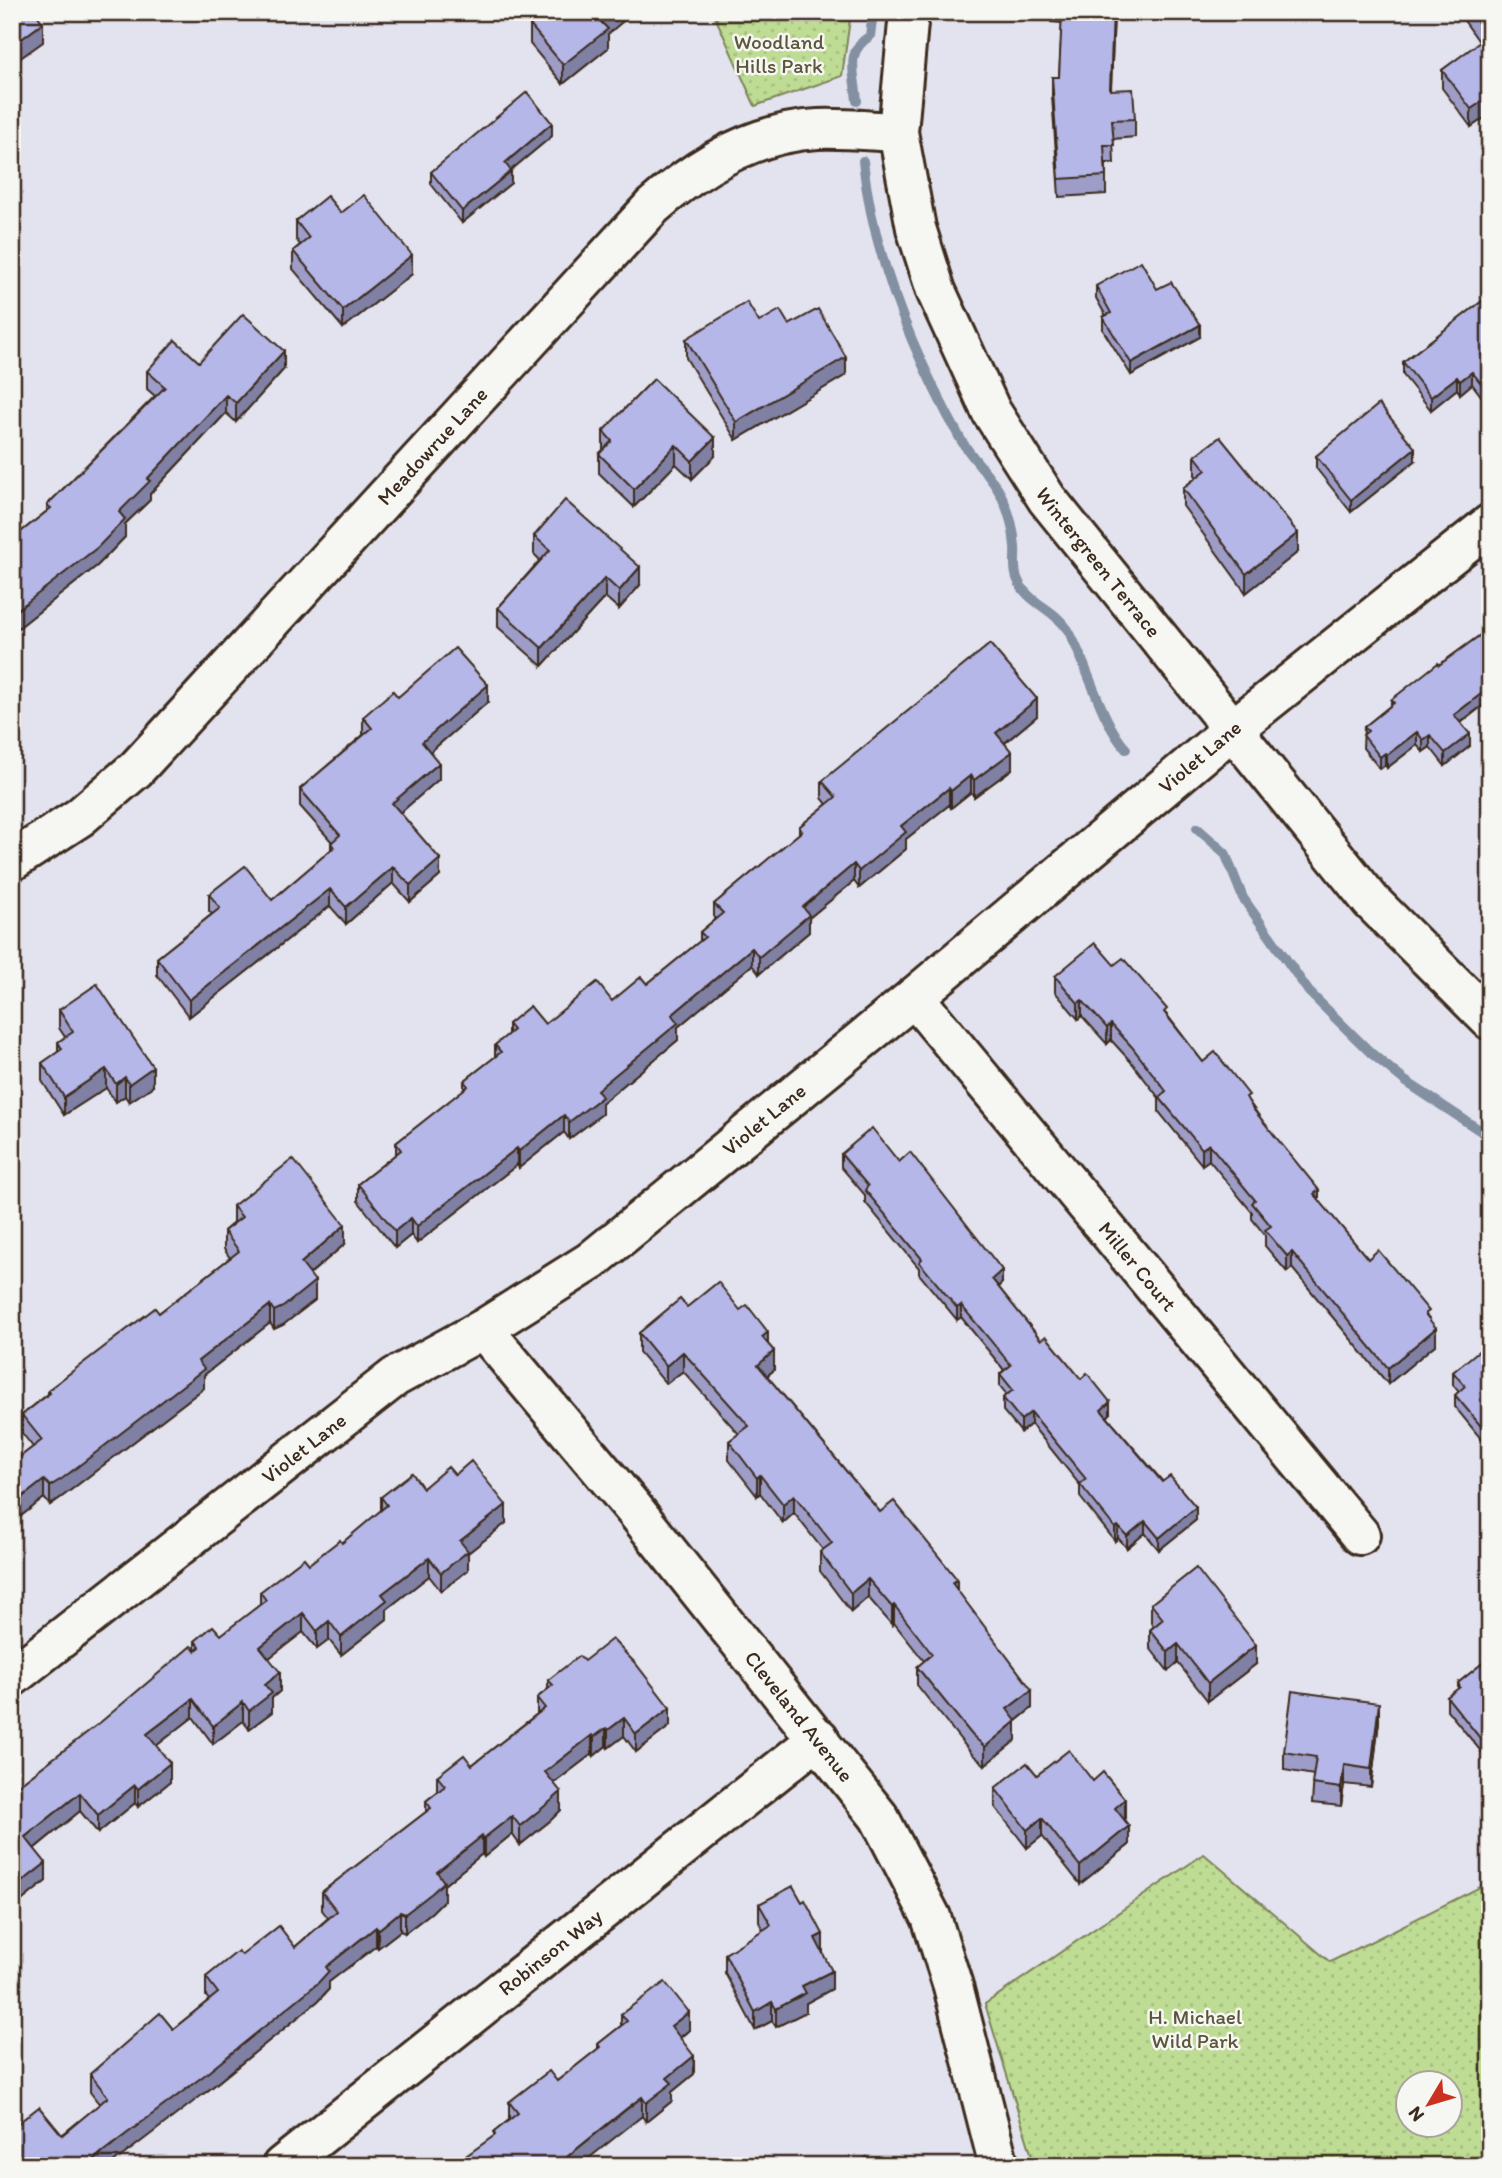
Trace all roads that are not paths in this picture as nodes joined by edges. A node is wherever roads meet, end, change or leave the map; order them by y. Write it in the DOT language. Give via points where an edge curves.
graph roads {
  1 [pos="909,12"];
  2 [pos="898,132"];
  3 [pos="1490,524"];
  4 [pos="1233,729"];
  5 [pos="12,862"];
  6 [pos="915,998"];
  7 [pos="1490,1020"];
  8 [pos="483,1329"];
  9 [pos="1360,1535"];
  10 [pos="12,1677"];
  11 [pos="819,1738"];
  12 [pos="282,2166"];
  13 [pos="999,2166"];
  1 -- 2 [label="street, Wintergreen Terrace"];
  2 -- 4 [label="street, Wintergreen Terrace" via="916,228 936,291 990,411 1047,499"];
  2 -- 5 [label="street, Meadowrue Lane" via="817,129 771,138 727,153 686,176 642,217 136,769 80,817"];
  3 -- 4 [label="street, Violet Lane"];
  4 -- 6 [label="street, Violet Lane"];
  4 -- 7 [label="street, Wintergreen Terrace" via="1371,901"];
  6 -- 8 [label="street, Violet Lane" via="591,1261"];
  6 -- 9 [label="street, Miller Court"];
  8 -- 10 [label="street, Violet Lane" via="395,1377"];
  8 -- 11 [label="street, Cleveland Avenue"];
  11 -- 12 [label="street, Robinson Way"];
  11 -- 13 [label="street, Cleveland Avenue" via="879,1817 931,1917"];
}
